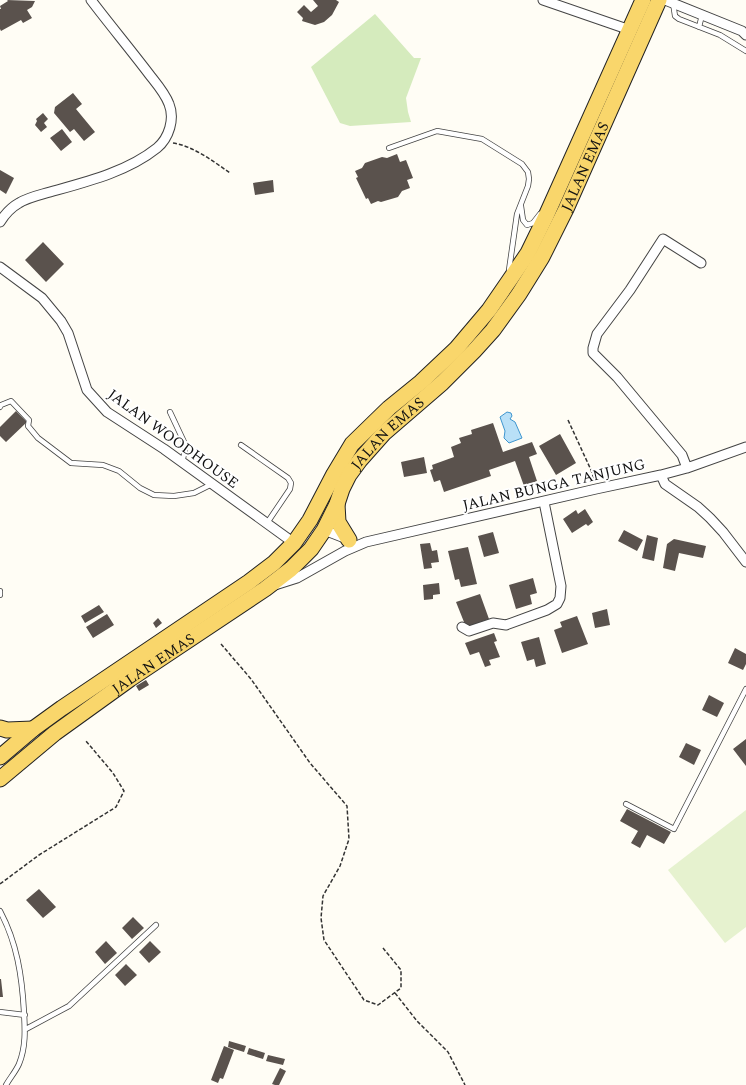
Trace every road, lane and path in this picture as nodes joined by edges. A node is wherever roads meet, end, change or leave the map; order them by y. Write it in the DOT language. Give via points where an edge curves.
graph roads {
  1 [pos="91,0"];
  2 [pos="546,0"];
  3 [pos="643,0"];
  4 [pos="666,1"];
  5 [pos="702,14"];
  6 [pos="699,27"];
  7 [pos="630,30"];
  8 [pos="746,35"];
  9 [pos="746,51"];
  10 [pos="580,142"];
  11 [pos="158,148"];
  12 [pos="389,148"];
  13 [pos="230,173"];
  14 [pos="550,193"];
  15 [pos="521,205"];
  16 [pos="543,207"];
  17 [pos="0,222"];
  18 [pos="700,263"];
  19 [pos="0,267"];
  20 [pos="506,286"];
  21 [pos="0,405"];
  22 [pos="170,412"];
  23 [pos="568,420"];
  24 [pos="241,445"];
  25 [pos="746,447"];
  26 [pos="182,462"];
  27 [pos="687,468"];
  28 [pos="661,475"];
  29 [pos="212,484"];
  30 [pos="596,489"];
  31 [pos="544,502"];
  32 [pos="337,504"];
  33 [pos="267,523"];
  34 [pos="324,530"];
  35 [pos="349,540"];
  36 [pos="366,542"];
  37 [pos="294,543"];
  38 [pos="746,562"];
  39 [pos="265,589"];
  40 [pos="0,592"];
  41 [pos="0,596"];
  42 [pos="462,627"];
  43 [pos="221,644"];
  44 [pos="746,690"];
  45 [pos="0,728"];
  46 [pos="33,729"];
  47 [pos="86,741"];
  48 [pos="0,757"];
  49 [pos="4,776"];
  50 [pos="626,804"];
  51 [pos="0,884"];
  52 [pos="0,911"];
  53 [pos="156,925"];
  54 [pos="383,948"];
  55 [pos="395,993"];
  56 [pos="0,1012"];
  57 [pos="24,1015"];
  58 [pos="26,1029"];
  59 [pos="6,1085"];
  60 [pos="466,1085"];
  1 -- 11 [label="street" via="162,90 169,104 172,119 167,135"];
  2 -- 7 [label="street"];
  3 -- 7 [label="main road, JALAN EMAS"];
  4 -- 5 [label="street"];
  4 -- 6 [label="lane" via="678,19"];
  4 -- 32 [label="main road, JALAN EMAS" via="542,257 519,294 474,351 372,446 350,475"];
  5 -- 6 [label="lane"];
  5 -- 8 [label="street"];
  6 -- 9 [label="lane" via="720,35"];
  7 -- 10 [label="main road, JALAN EMAS"];
  10 -- 14 [label="lane"];
  10 -- 20 [label="main road, JALAN EMAS" via="528,253"];
  11 -- 13 [label="path" via="174,143 187,147"];
  11 -- 17 [label="street" via="136,162 107,174 20,202 10,208"];
  12 -- 15 [label="lane" via="437,131 482,139 525,167 529,179"];
  15 -- 16 [label="lane" via="523,220 527,225 533,223"];
  15 -- 20 [label="lane" via="517,214"];
  18 -- 27 [label="street" via="666,235 597,334 593,348 594,353 682,455"];
  19 -- 26 [label="street, JALAN WOODHOUSE" via="42,298 61,321 68,333 87,390 97,402 107,412"];
  20 -- 37 [label="main road, JALAN EMAS" via="490,310 456,348 352,444 310,520"];
  21 -- 29 [label="lane" via="11,401 29,420 28,426 38,438 71,463 103,465 119,471 140,488 154,494 174,496 194,493"];
  22 -- 26 [label="lane" via="185,444"];
  23 -- 30 [label="path" via="591,470"];
  24 -- 33 [label="lane" via="288,478 291,483 290,489"];
  25 -- 27 [label="street, JALAN BUNGA TANJUNG"];
  26 -- 29 [label="street, JALAN WOODHOUSE"];
  27 -- 28 [label="street, JALAN BUNGA TANJUNG"];
  28 -- 30 [label="street, JALAN BUNGA TANJUNG"];
  28 -- 38 [label="street" via="665,484 710,518"];
  29 -- 33 [label="street, JALAN WOODHOUSE"];
  30 -- 31 [label="street, JALAN BUNGA TANJUNG"];
  31 -- 36 [label="street, JALAN BUNGA TANJUNG"];
  31 -- 42 [label="street" via="561,586 557,604 506,625 493,623 469,632"];
  32 -- 34 [label="main road, JALAN EMAS"];
  32 -- 35 [label="main road" via="338,522"];
  33 -- 37 [label="street, JALAN WOODHOUSE"];
  34 -- 35 [label="street"];
  34 -- 37 [label="main road" via="310,530"];
  34 -- 39 [label="main road, JALAN EMAS" via="311,549"];
  35 -- 36 [label="street"];
  36 -- 39 [label="street" via="297,578"];
  37 -- 46 [label="main road, JALAN EMAS" via="274,563 249,582"];
  39 -- 49 [label="main road, JALAN EMAS" via="130,678 55,733"];
  40 -- 41 [label="lane"];
  43 -- 55 [label="path" via="251,679 310,763 347,806 349,839 340,866 323,896 321,918 324,940 364,1000 378,1005"];
  44 -- 50 [label="lane" via="674,829"];
  45 -- 46 [label="main road"];
  46 -- 48 [label="main road, JALAN EMAS"];
  47 -- 51 [label="path" via="113,773 124,791 116,807 39,855"];
  52 -- 57 [label="lane" via="12,937 20,967"];
  53 -- 58 [label="lane" via="69,1006"];
  54 -- 55 [label="path" via="401,970 401,988"];
  55 -- 60 [label="path" via="417,1021 448,1052"];
  56 -- 57 [label="lane"];
  57 -- 58 [label="lane"];
  58 -- 59 [label="lane" via="19,1064"];
}
